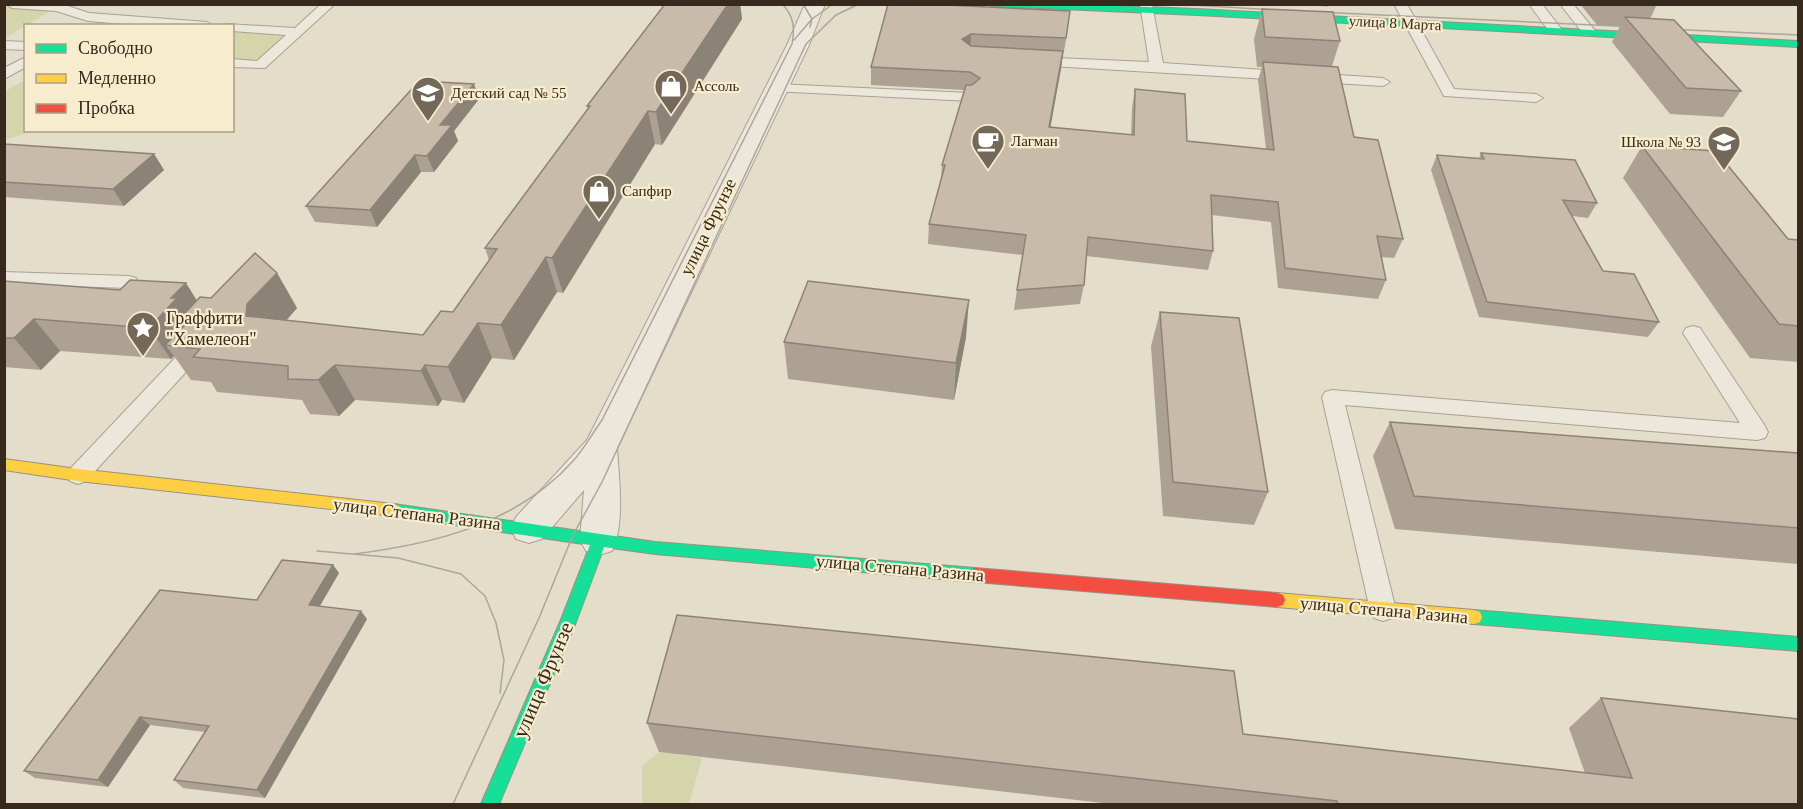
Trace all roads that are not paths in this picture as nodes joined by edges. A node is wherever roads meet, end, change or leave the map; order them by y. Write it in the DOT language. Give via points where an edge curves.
graph roads {
  1 [pos="12,4"];
  2 [pos="329,4"];
  3 [pos="814,4"];
  4 [pos="992,4"];
  5 [pos="1400,4"];
  6 [pos="1147,7"];
  7 [pos="1537,7"];
  8 [pos="1516,8"];
  9 [pos="1569,8"];
  10 [pos="1595,12"];
  11 [pos="88,17"];
  12 [pos="1410,23"];
  13 [pos="77,24"];
  14 [pos="181,24"];
  15 [pos="234,27"];
  16 [pos="1556,31"];
  17 [pos="298,32"];
  18 [pos="1590,33"];
  19 [pos="1798,44"];
  20 [pos="4,45"];
  21 [pos="24,46"];
  22 [pos="1017,60"];
  23 [pos="24,62"];
  24 [pos="234,63"];
  25 [pos="1156,68"];
  26 [pos="4,75"];
  27 [pos="1383,82"];
  28 [pos="777,88"];
  29 [pos="970,97"];
  30 [pos="1536,98"];
  31 [pos="4,278"];
  32 [pos="129,282"];
  33 [pos="212,330"];
  34 [pos="1693,333"];
  35 [pos="600,448"];
  36 [pos="4,464"];
  37 [pos="78,475"];
  38 [pos="529,528"];
  39 [pos="599,540"];
  40 [pos="1383,610"];
  41 [pos="1798,644"];
  42 [pos="490,804"];
  1 -- 11 [label="lane" via="57,8"];
  2 -- 17 [label="lane"];
  3 -- 28 [label="street, улица Фрунзе"];
  4 -- 6 [label="street, улица 8 Марта"];
  5 -- 12 [label="lane"];
  6 -- 12 [label="street, улица 8 Марта"];
  6 -- 25 [label="lane"];
  7 -- 8 [label="street"];
  7 -- 9 [label="street"];
  7 -- 16 [label="lane"];
  9 -- 10 [label="street"];
  9 -- 18 [label="lane"];
  11 -- 13 [label="lane"];
  11 -- 14 [label="lane"];
  12 -- 16 [label="street, улица 8 Марта"];
  12 -- 30 [label="lane" via="1449,93"];
  15 -- 17 [label="lane"];
  16 -- 18 [label="street, улица 8 Марта"];
  17 -- 24 [label="lane" via="260,65"];
  18 -- 19 [label="street, улица 8 Марта"];
  20 -- 21 [label="lane"];
  22 -- 25 [label="lane"];
  23 -- 26 [label="lane"];
  25 -- 27 [label="lane"];
  28 -- 29 [label="lane"];
  28 -- 35 [label="street, улица Фрунзе"];
  31 -- 32 [label="lane"];
  33 -- 37 [label="lane"];
  34 -- 40 [label="lane" via="1757,432 1332,397"];
  35 -- 38 [label="street, улица Фрунзе"];
  35 -- 39 [label="street, улица Фрунзе"];
  36 -- 37 [label="street, улица Степана Разина"];
  37 -- 38 [label="street, улица Степана Разина"];
  38 -- 39 [label="street, улица Степана Разина"];
  39 -- 40 [label="street, улица Степана Разина"];
  39 -- 42 [label="street, улица Фрунзе"];
  40 -- 41 [label="street, улица Степана Разина"];
}
